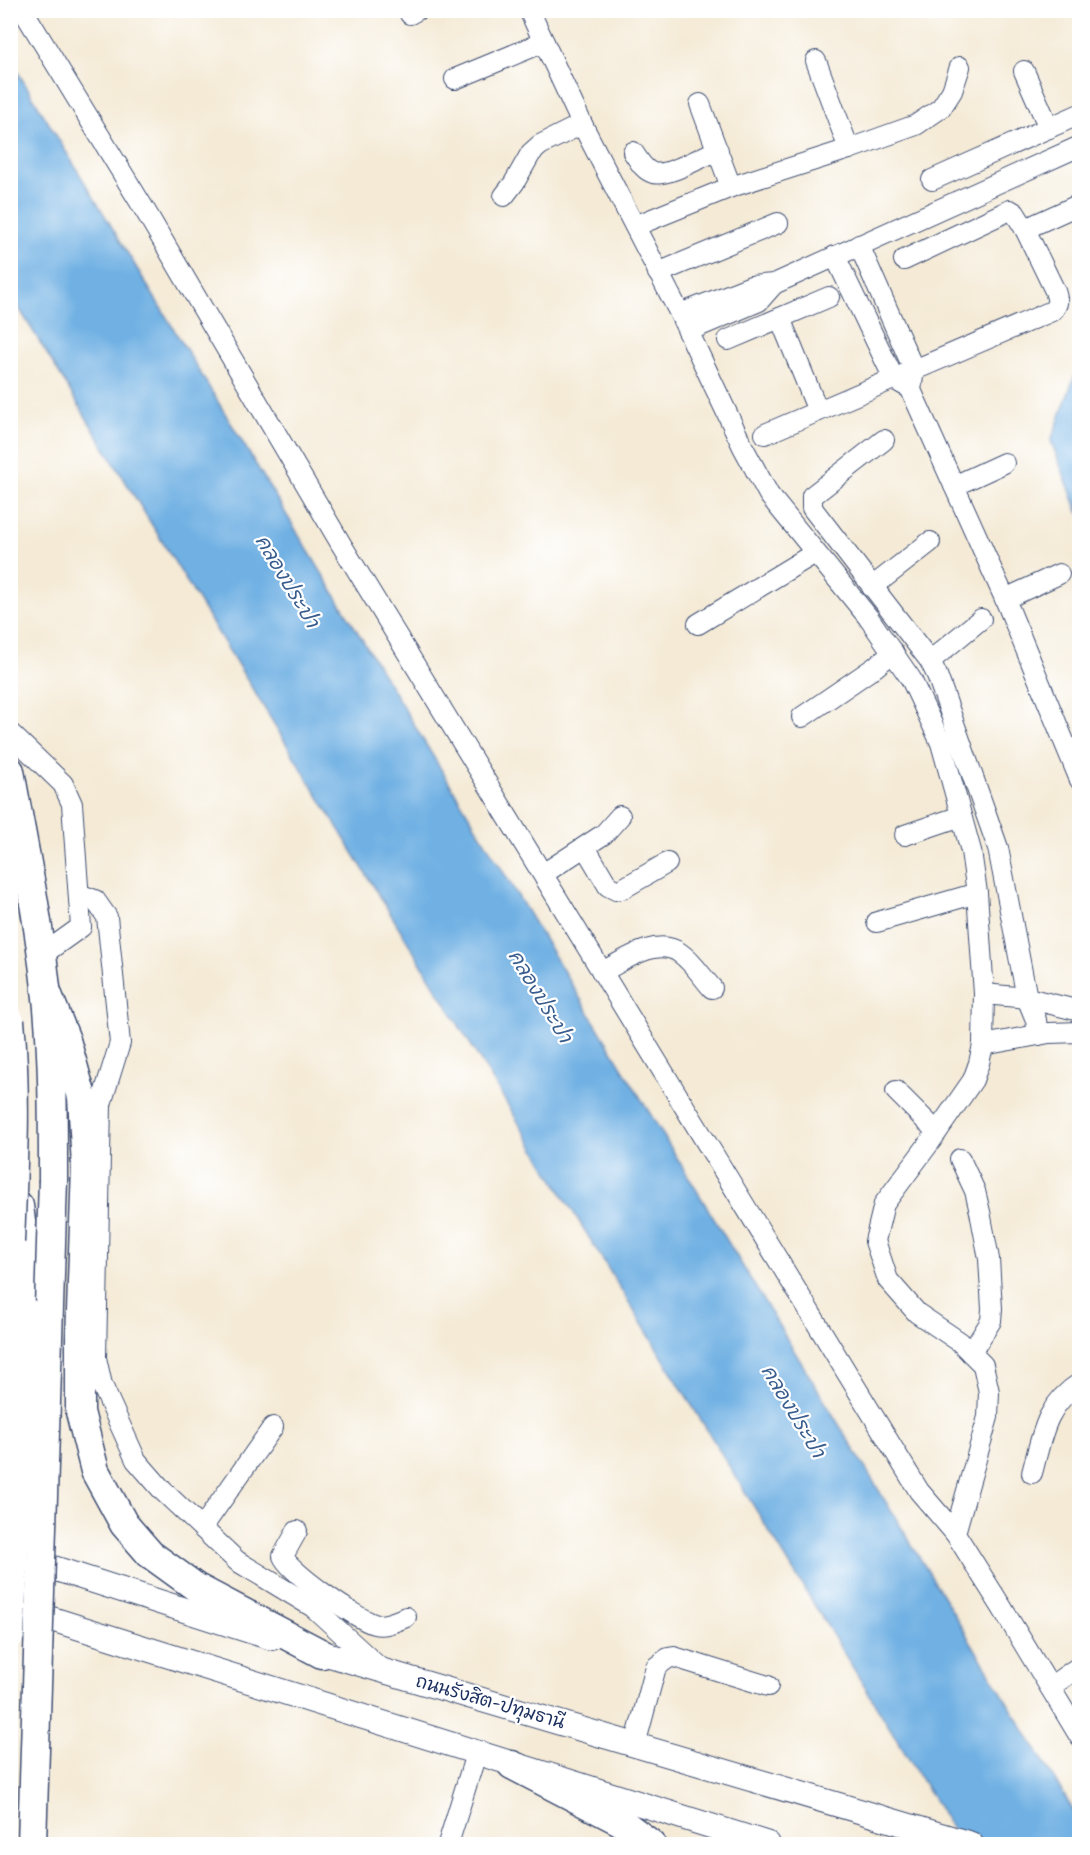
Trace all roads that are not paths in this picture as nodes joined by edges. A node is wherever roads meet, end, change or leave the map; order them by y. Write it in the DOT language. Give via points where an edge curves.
graph roads {
  1 [pos="22,10"];
  2 [pos="536,13"];
  3 [pos="544,42"];
  4 [pos="816,61"];
  5 [pos="960,67"];
  6 [pos="1024,71"];
  7 [pos="455,80"];
  8 [pos="700,104"];
  9 [pos="1080,114"];
  10 [pos="582,124"];
  11 [pos="1049,128"];
  12 [pos="1080,146"];
  13 [pos="849,149"];
  14 [pos="718,150"];
  15 [pos="633,152"];
  16 [pos="932,180"];
  17 [pos="732,187"];
  18 [pos="504,196"];
  19 [pos="1080,204"];
  20 [pos="778,224"];
  21 [pos="635,226"];
  22 [pos="1025,229"];
  23 [pos="860,245"];
  24 [pos="835,256"];
  25 [pos="904,260"];
  26 [pos="658,273"];
  27 [pos="829,297"];
  28 [pos="780,318"];
  29 [pos="684,322"];
  30 [pos="728,340"];
  31 [pos="914,370"];
  32 [pos="894,379"];
  33 [pos="911,390"];
  34 [pos="818,411"];
  35 [pos="765,434"];
  36 [pos="884,441"];
  37 [pos="1004,463"];
  38 [pos="954,486"];
  39 [pos="930,542"];
  40 [pos="815,553"];
  41 [pos="1059,574"];
  42 [pos="872,587"];
  43 [pos="1005,599"];
  44 [pos="981,619"];
  45 [pos="698,624"];
  46 [pos="892,652"];
  47 [pos="930,661"];
  48 [pos="802,717"];
  49 [pos="10,733"];
  50 [pos="10,771"];
  51 [pos="1080,780"];
  52 [pos="620,816"];
  53 [pos="961,816"];
  54 [pos="905,835"];
  55 [pos="585,847"];
  56 [pos="667,863"];
  57 [pos="543,874"];
  58 [pos="977,893"];
  59 [pos="79,894"];
  60 [pos="877,922"];
  61 [pos="42,955"];
  62 [pos="602,972"];
  63 [pos="712,988"];
  64 [pos="46,990"];
  65 [pos="984,994"];
  66 [pos="1027,998"];
  67 [pos="1080,1011"];
  68 [pos="10,1021"];
  69 [pos="1080,1032"];
  70 [pos="1038,1035"];
  71 [pos="983,1045"];
  72 [pos="896,1091"];
  73 [pos="938,1132"];
  74 [pos="960,1159"];
  75 [pos="10,1166"];
  76 [pos="10,1242"];
  77 [pos="971,1353"];
  78 [pos="1080,1383"];
  79 [pos="273,1426"];
  80 [pos="1032,1473"];
  81 [pos="202,1528"];
  82 [pos="297,1531"];
  83 [pos="955,1533"];
  84 [pos="10,1554"];
  85 [pos="10,1606"];
  86 [pos="406,1617"];
  87 [pos="359,1618"];
  88 [pos="10,1635"];
  89 [pos="344,1635"];
  90 [pos="322,1654"];
  91 [pos="1080,1666"];
  92 [pos="384,1671"];
  93 [pos="768,1686"];
  94 [pos="1050,1687"];
  95 [pos="1080,1737"];
  96 [pos="635,1745"];
  97 [pos="476,1754"];
  98 [pos="512,1765"];
  99 [pos="32,1845"];
  100 [pos="447,1845"];
  101 [pos="651,1845"];
  102 [pos="768,1845"];
  103 [pos="971,1845"];
  1 -- 57 [label="street"];
  2 -- 3 [label="street"];
  3 -- 7 [label="street"];
  3 -- 10 [label="street"];
  4 -- 13 [label="street"];
  5 -- 13 [label="street" via="941,108 915,125"];
  6 -- 11 [label="street"];
  8 -- 14 [label="street"];
  9 -- 11 [label="street"];
  10 -- 18 [label="street" via="531,153"];
  10 -- 21 [label="street"];
  11 -- 16 [label="street"];
  12 -- 23 [label="street"];
  13 -- 17 [label="street"];
  14 -- 15 [label="street" via="664,173 643,167"];
  14 -- 17 [label="street"];
  17 -- 21 [label="street"];
  19 -- 22 [label="street"];
  20 -- 26 [label="street"];
  21 -- 26 [label="street"];
  22 -- 25 [label="street" via="1010,210"];
  22 -- 31 [label="street" via="1055,291 1057,306"];
  23 -- 24 [label="street"];
  23 -- 31 [label="street"];
  24 -- 29 [label="street" via="774,284 751,286"];
  24 -- 32 [label="street"];
  26 -- 29 [label="street"];
  27 -- 28 [label="street"];
  28 -- 30 [label="street"];
  28 -- 34 [label="street"];
  29 -- 40 [label="street" via="769,495"];
  31 -- 32 [label="street"];
  31 -- 33 [label="street"];
  32 -- 33 [label="street"];
  32 -- 34 [label="street"];
  33 -- 38 [label="street"];
  34 -- 35 [label="street"];
  36 -- 42 [label="street" via="818,490 811,501 817,516"];
  37 -- 38 [label="street"];
  38 -- 43 [label="street"];
  39 -- 42 [label="street"];
  40 -- 45 [label="street"];
  40 -- 46 [label="street"];
  41 -- 43 [label="street"];
  42 -- 47 [label="street"];
  43 -- 51 [label="street"];
  44 -- 47 [label="street"];
  46 -- 48 [label="street"];
  46 -- 53 [label="street" via="911,679 941,743"];
  47 -- 66 [label="street" via="998,849"];
  49 -- 59 [label="street" via="63,784 68,794"];
  50 -- 61 [label="highway"];
  52 -- 55 [label="street"];
  53 -- 54 [label="street"];
  53 -- 58 [label="street"];
  55 -- 56 [label="street" via="608,886 616,890"];
  55 -- 57 [label="street"];
  57 -- 62 [label="street"];
  58 -- 60 [label="street"];
  58 -- 65 [label="street"];
  59 -- 61 [label="street" via="81,927"];
  59 -- 81 [label="street" via="95,900 107,917 120,1043 101,1104 96,1358 102,1385 136,1461"];
  61 -- 64 [label="highway"];
  62 -- 63 [label="street" via="628,957 664,946 680,952"];
  62 -- 83 [label="street" via="919,1491"];
  64 -- 90 [label="highway" via="66,1040 82,1097 86,1166 80,1412 95,1471 124,1524 150,1554 197,1588"];
  64 -- 99 [label="highway, bridge" via="53,1091 52,1180"];
  65 -- 66 [label="street"];
  65 -- 71 [label="street"];
  66 -- 67 [label="street"];
  66 -- 70 [label="street"];
  68 -- 76 [label="highway, bridge" via="14,1059"];
  69 -- 70 [label="street"];
  70 -- 71 [label="street"];
  71 -- 73 [label="street" via="973,1080"];
  72 -- 73 [label="street"];
  73 -- 77 [label="street" via="884,1204 875,1241 888,1280 917,1313"];
  74 -- 77 [label="street" via="980,1212 989,1259 992,1309 991,1321"];
  75 -- 88 [label="highway, bridge" via="15,1176 25,1253"];
  77 -- 83 [label="street" via="983,1365 989,1392 988,1417"];
  78 -- 80 [label="street" via="1069,1390 1046,1419"];
  79 -- 81 [label="street"];
  81 -- 89 [label="street" via="237,1561 313,1607"];
  82 -- 87 [label="street" via="284,1560"];
  83 -- 94 [label="street"];
  84 -- 90 [label="main road, ถนนรังสิต-ปทุมธานี"];
  85 -- 97 [label="main road"];
  86 -- 87 [label="street" via="388,1624"];
  87 -- 89 [label="street"];
  89 -- 90 [label="street"];
  89 -- 92 [label="street"];
  90 -- 92 [label="main road, ถนนรังสิต-ปทุมธานี"];
  91 -- 94 [label="street"];
  92 -- 96 [label="main road, ถนนรังสิต-ปทุมธานี"];
  93 -- 96 [label="street" via="668,1658 657,1667"];
  94 -- 95 [label="street"];
  96 -- 103 [label="main road, ถนนรังสิต-ปทุมธานี"];
  97 -- 98 [label="main road"];
  97 -- 100 [label="street"];
  98 -- 101 [label="highway" via="620,1821"];
  98 -- 102 [label="main road"];
}
